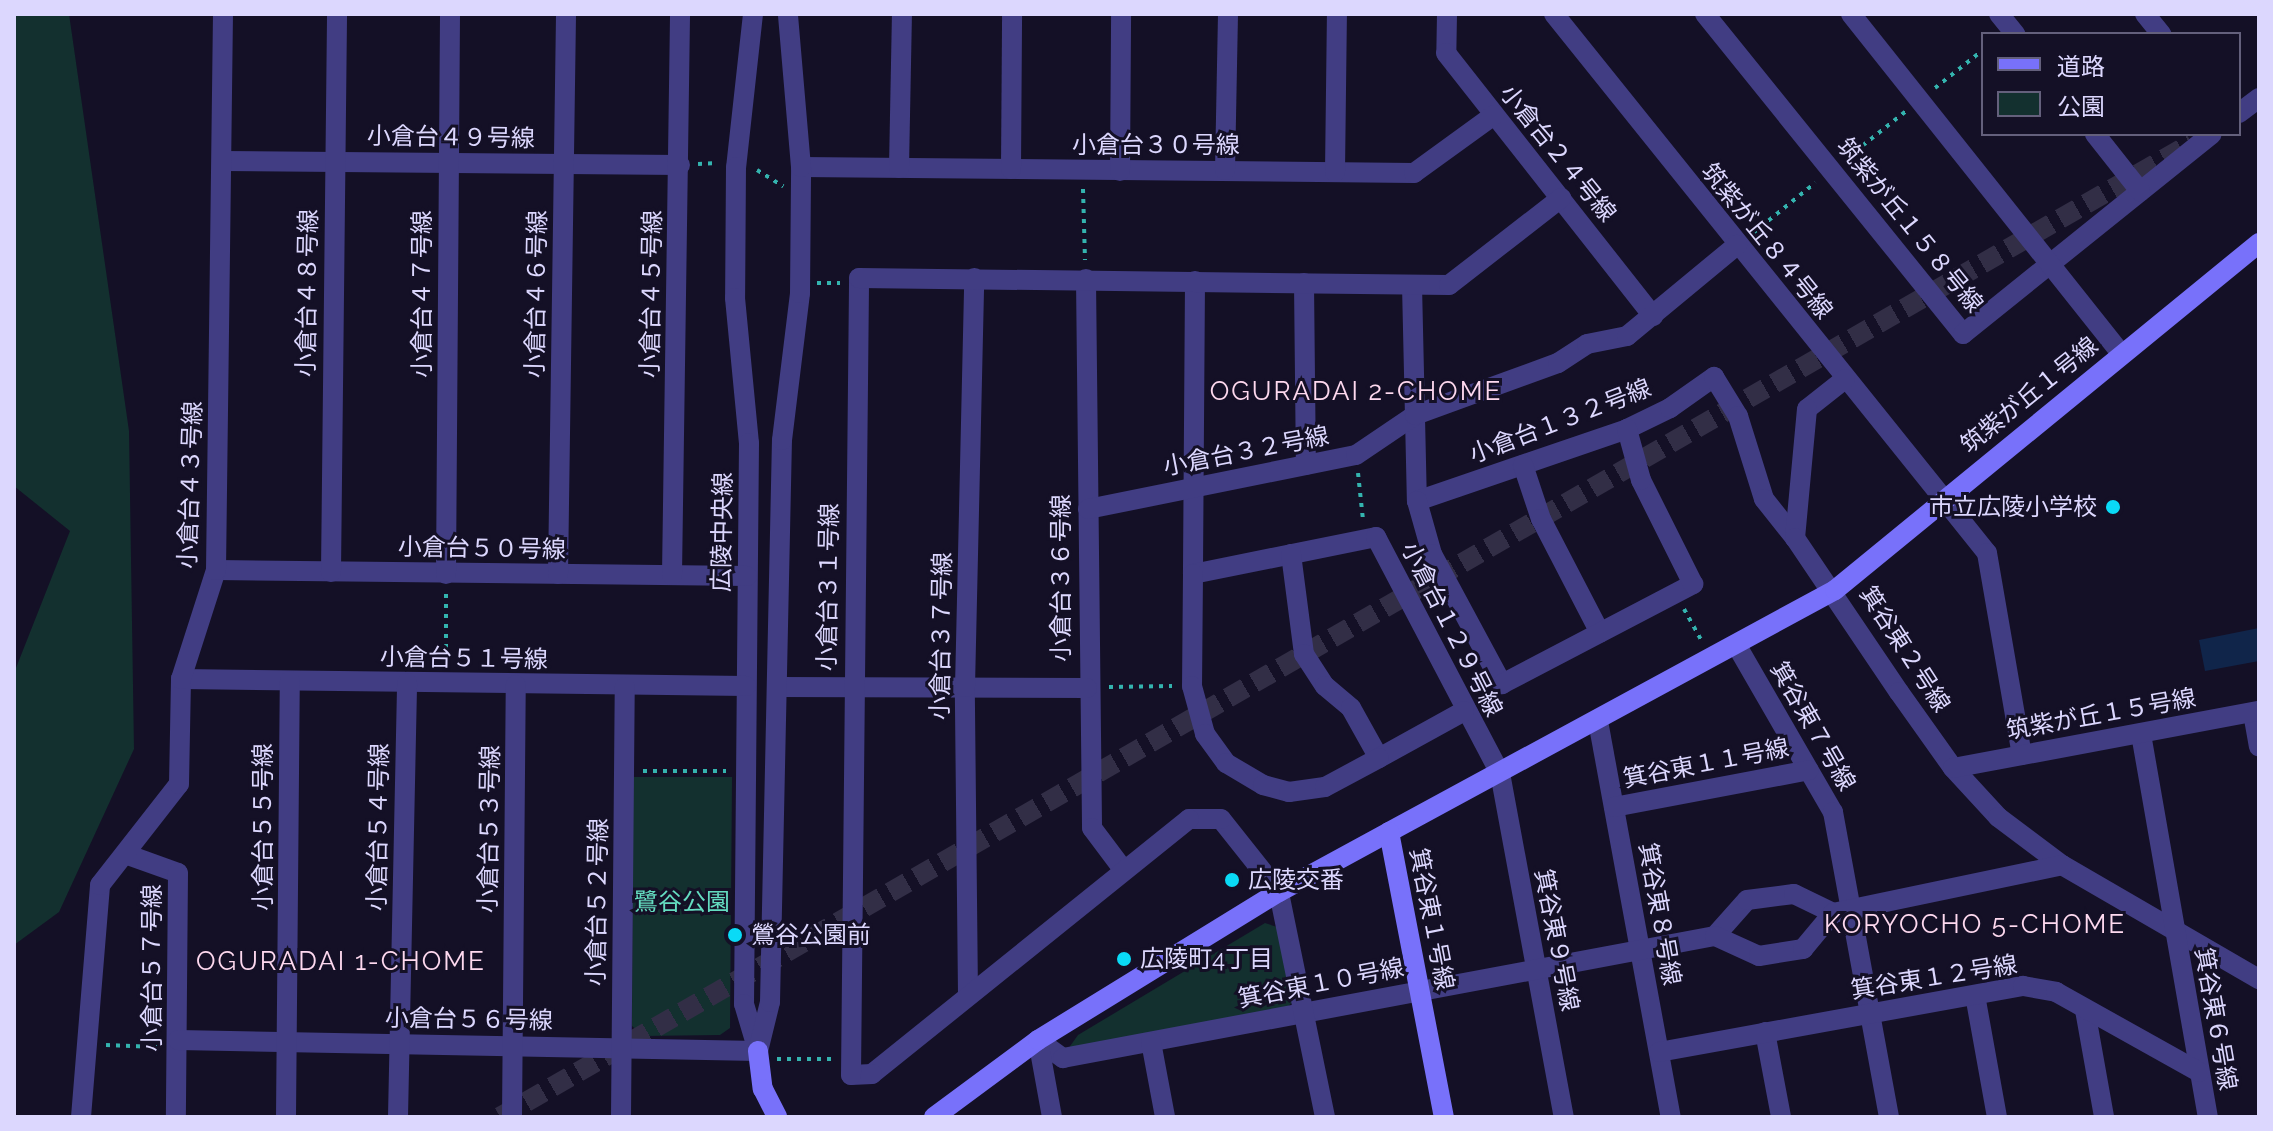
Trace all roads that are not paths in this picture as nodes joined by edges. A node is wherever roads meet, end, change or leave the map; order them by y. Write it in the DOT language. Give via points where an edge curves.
graph roads {
  1 [pos="223,14"];
  2 [pos="337,14"];
  3 [pos="450,14"];
  4 [pos="566,14"];
  5 [pos="680,14"];
  6 [pos="753,14"];
  7 [pos="788,14"];
  8 [pos="902,14"];
  9 [pos="1012,14"];
  10 [pos="1121,14"];
  11 [pos="1228,14"];
  12 [pos="1337,14"];
  13 [pos="1447,14"];
  14 [pos="1554,14"];
  15 [pos="1705,14"];
  16 [pos="1851,14"];
  17 [pos="1999,14"];
  18 [pos="2145,14"];
  19 [pos="2013,32"];
  20 [pos="2159,32"];
  21 [pos="2259,98"];
  22 [pos="2241,112"];
  23 [pos="1494,115"];
  24 [pos="2097,136"];
  25 [pos="2209,136"];
  26 [pos="222,161"];
  27 [pos="334,162"];
  28 [pos="448,163"];
  29 [pos="564,164"];
  30 [pos="680,165"];
  31 [pos="801,167"];
  32 [pos="899,168"];
  33 [pos="1011,169"];
  34 [pos="1225,170"];
  35 [pos="1120,171"];
  36 [pos="1335,172"];
  37 [pos="2140,191"];
  38 [pos="1561,198"];
  39 [pos="2259,243"];
  40 [pos="1737,245"];
  41 [pos="2053,266"];
  42 [pos="974,278"];
  43 [pos="1086,279"];
  44 [pos="1195,281"];
  45 [pos="1304,283"];
  46 [pos="1412,285"];
  47 [pos="1653,316"];
  48 [pos="2121,353"];
  49 [pos="1845,379"];
  50 [pos="1415,415"];
  51 [pos="1627,429"];
  52 [pos="1306,465"];
  53 [pos="1523,465"];
  54 [pos="1193,488"];
  55 [pos="1941,500"];
  56 [pos="1417,501"];
  57 [pos="1088,509"];
  58 [pos="1795,538"];
  59 [pos="1291,554"];
  60 [pos="216,570"];
  61 [pos="331,572"];
  62 [pos="446,574"];
  63 [pos="558,574"];
  64 [pos="1193,574"];
  65 [pos="672,575"];
  66 [pos="747,576"];
  67 [pos="1835,590"];
  68 [pos="1600,633"];
  69 [pos="1737,646"];
  70 [pos="181,679"];
  71 [pos="290,681"];
  72 [pos="407,683"];
  73 [pos="516,685"];
  74 [pos="746,686"];
  75 [pos="853,686"];
  76 [pos="625,687"];
  77 [pos="778,687"];
  78 [pos="965,687"];
  79 [pos="1087,688"];
  80 [pos="1464,711"];
  81 [pos="2256,712"];
  82 [pos="1598,721"];
  83 [pos="2141,734"];
  84 [pos="2259,746"];
  85 [pos="2022,755"];
  86 [pos="1379,758"];
  87 [pos="1953,768"];
  88 [pos="1809,770"];
  89 [pos="1500,773"];
  90 [pos="1614,807"];
  91 [pos="1389,832"];
  92 [pos="128,855"];
  93 [pos="2062,865"];
  94 [pos="1122,868"];
  95 [pos="1279,892"];
  96 [pos="1842,911"];
  97 [pos="2174,930"];
  98 [pos="1715,936"];
  99 [pos="1640,950"];
  100 [pos="1537,970"];
  101 [pos="2259,979"];
  102 [pos="1419,990"];
  103 [pos="968,995"];
  104 [pos="1975,995"];
  105 [pos="2085,1010"];
  106 [pos="1867,1013"];
  107 [pos="1306,1014"];
  108 [pos="1765,1032"];
  109 [pos="178,1040"];
  110 [pos="1038,1040"];
  111 [pos="288,1042"];
  112 [pos="1151,1042"];
  113 [pos="399,1043"];
  114 [pos="512,1046"];
  115 [pos="622,1049"];
  116 [pos="1659,1052"];
  117 [pos="759,1055"];
  118 [pos="2199,1072"];
  119 [pos="939,1115"];
  120 [pos="81,1117"];
  121 [pos="176,1117"];
  122 [pos="286,1117"];
  123 [pos="398,1117"];
  124 [pos="512,1117"];
  125 [pos="621,1117"];
  126 [pos="777,1117"];
  127 [pos="1052,1117"];
  128 [pos="1165,1117"];
  129 [pos="1325,1117"];
  130 [pos="1444,1117"];
  131 [pos="1564,1117"];
  132 [pos="1671,1117"];
  133 [pos="1781,1117"];
  134 [pos="1889,1117"];
  135 [pos="1997,1117"];
  136 [pos="2104,1117"];
  137 [pos="2208,1117"];
  1 -- 26 [label="street, 小倉台４３号線"];
  2 -- 27 [label="street, 小倉台４８号線"];
  3 -- 28 [label="street, 小倉台４７号線"];
  4 -- 29 [label="street, 小倉台４６号線"];
  5 -- 30 [label="street, 小倉台４５号線"];
  6 -- 66 [label="street, 広陵中央線" via="736,167 735,298 749,443"];
  7 -- 31 [label="street, 広陵中央線"];
  8 -- 32 [label="street"];
  9 -- 33 [label="street"];
  10 -- 35 [label="street"];
  11 -- 34 [label="street"];
  12 -- 36 [label="street"];
  13 -- 23 [label="street, 小倉台２４号線" via="1446,53"];
  14 -- 40 [label="street, 筑紫が丘８４号線"];
  15 -- 41 [label="street, 筑紫が丘１５８号線" via="1963,334"];
  16 -- 41 [label="street"];
  17 -- 19 [label="street"];
  18 -- 20 [label="street"];
  21 -- 22 [label="street"];
  23 -- 36 [label="street, 小倉台３０号線" via="1414,173"];
  23 -- 38 [label="street, 小倉台２４号線"];
  24 -- 37 [label="street"];
  25 -- 37 [label="street, 筑紫が丘１５８号線"];
  26 -- 27 [label="street, 小倉台４９号線"];
  26 -- 60 [label="street, 小倉台４３号線"];
  27 -- 28 [label="street, 小倉台４９号線"];
  27 -- 61 [label="street, 小倉台４８号線"];
  28 -- 29 [label="street, 小倉台４９号線"];
  28 -- 62 [label="street, 小倉台４７号線"];
  29 -- 30 [label="street, 小倉台４９号線"];
  29 -- 63 [label="street, 小倉台４６号線"];
  30 -- 65 [label="street, 小倉台４５号線"];
  31 -- 32 [label="street, 小倉台３０号線"];
  31 -- 77 [label="street, 広陵中央線" via="800,282 782,440"];
  32 -- 33 [label="street, 小倉台３０号線"];
  33 -- 35 [label="street, 小倉台３０号線"];
  34 -- 35 [label="street, 小倉台３０号線"];
  34 -- 36 [label="street, 小倉台３０号線"];
  37 -- 41 [label="street, 筑紫が丘１５８号線"];
  38 -- 46 [label="street" via="1449,285"];
  38 -- 47 [label="street, 小倉台２４号線"];
  39 -- 48 [label="street, 筑紫が丘１号線"];
  40 -- 47 [label="street, 小倉台３２号線"];
  40 -- 49 [label="street, 筑紫が丘８４号線"];
  41 -- 48 [label="street"];
  42 -- 43 [label="street"];
  42 -- 75 [label="street, 小倉台３１号線" via="859,278"];
  42 -- 78 [label="street, 小倉台３７号線"];
  43 -- 44 [label="street"];
  43 -- 57 [label="street, 小倉台３６号線"];
  44 -- 45 [label="street"];
  44 -- 54 [label="street"];
  45 -- 46 [label="street"];
  45 -- 52 [label="street"];
  46 -- 50 [label="street"];
  47 -- 50 [label="street, 小倉台３２号線" via="1627,336 1587,344 1558,363"];
  48 -- 55 [label="street, 筑紫が丘１号線"];
  49 -- 55 [label="street, 筑紫が丘８４号線"];
  49 -- 58 [label="street" via="1807,409"];
  50 -- 52 [label="street, 小倉台３２号線" via="1356,455"];
  50 -- 56 [label="street"];
  51 -- 53 [label="street, 小倉台１３２号線"];
  51 -- 58 [label="street, 小倉台１３２号線" via="1670,408 1714,377 1738,416 1764,499"];
  51 -- 68 [label="street" via="1641,480 1693,584"];
  52 -- 54 [label="street, 小倉台３２号線"];
  53 -- 56 [label="street, 小倉台１３２号線"];
  53 -- 68 [label="street" via="1541,519"];
  54 -- 57 [label="street, 小倉台３２号線"];
  54 -- 64 [label="street"];
  55 -- 67 [label="street, 筑紫が丘１号線"];
  55 -- 85 [label="street, 筑紫が丘８４号線" via="1987,553"];
  56 -- 68 [label="street" via="1432,554 1502,684"];
  57 -- 79 [label="street, 小倉台３６号線"];
  58 -- 67 [label="street"];
  59 -- 64 [label="street, 小倉台１２９号線"];
  59 -- 80 [label="street, 小倉台１２９号線" via="1376,537"];
  59 -- 86 [label="street" via="1304,654 1325,686 1351,708"];
  60 -- 61 [label="street, 小倉台５０号線"];
  60 -- 70 [label="street, 小倉台４３号線"];
  61 -- 62 [label="street, 小倉台５０号線"];
  62 -- 63 [label="street, 小倉台５０号線"];
  63 -- 65 [label="street, 小倉台５０号線"];
  64 -- 86 [label="street" via="1192,686 1205,734 1226,763 1263,785 1289,792 1325,787"];
  65 -- 66 [label="street, 小倉台５０号線"];
  66 -- 74 [label="street, 広陵中央線"];
  67 -- 69 [label="street, 箕谷東２号線"];
  67 -- 87 [label="street, 箕谷東２号線"];
  69 -- 82 [label="street, 箕谷東２号線"];
  69 -- 88 [label="street, 箕谷東７号線"];
  70 -- 71 [label="street, 小倉台５１号線"];
  70 -- 92 [label="street, 小倉台４３号線" via="179,784"];
  71 -- 72 [label="street, 小倉台５１号線"];
  71 -- 111 [label="street, 小倉台５５号線"];
  72 -- 73 [label="street, 小倉台５１号線"];
  72 -- 113 [label="street, 小倉台５４号線"];
  73 -- 76 [label="street, 小倉台５１号線"];
  73 -- 114 [label="street, 小倉台５３号線"];
  74 -- 76 [label="street, 小倉台５１号線"];
  74 -- 117 [label="street, 広陵中央線" via="744,1004"];
  75 -- 77 [label="street"];
  75 -- 78 [label="street"];
  75 -- 103 [label="street, 小倉台３１号線" via="851,1075 872,1074"];
  76 -- 115 [label="street, 小倉台５２号線"];
  77 -- 117 [label="street, 広陵中央線" via="770,1002"];
  78 -- 79 [label="street"];
  78 -- 103 [label="street, 小倉台３７号線"];
  79 -- 94 [label="street, 小倉台３６号線" via="1092,828"];
  80 -- 86 [label="street"];
  80 -- 89 [label="street, 小倉台１２９号線"];
  81 -- 83 [label="street, 筑紫が丘１５号線"];
  81 -- 84 [label="street"];
  82 -- 89 [label="street, 箕谷東２号線"];
  82 -- 90 [label="street, 箕谷東８号線"];
  83 -- 85 [label="street, 筑紫が丘１５号線"];
  83 -- 97 [label="street, 箕谷東６号線"];
  85 -- 87 [label="street, 筑紫が丘１５号線"];
  87 -- 93 [label="street, 箕谷東２号線" via="1998,817"];
  88 -- 90 [label="street, 箕谷東１１号線"];
  88 -- 96 [label="street, 箕谷東７号線" via="1833,812"];
  89 -- 91 [label="street, 箕谷東２号線"];
  89 -- 100 [label="street, 箕谷東９号線"];
  90 -- 99 [label="street, 箕谷東８号線"];
  91 -- 95 [label="street, 箕谷東１号線"];
  91 -- 102 [label="street, 箕谷東１号線"];
  92 -- 109 [label="street, 小倉台５７号線" via="178,873"];
  92 -- 120 [label="street, 小倉台４３号線" via="100,885"];
  93 -- 96 [label="street"];
  93 -- 97 [label="street, 箕谷東２号線"];
  94 -- 95 [label="street" via="1189,819 1221,819"];
  94 -- 103 [label="street"];
  95 -- 107 [label="street"];
  95 -- 110 [label="street, 箕谷東１号線"];
  96 -- 98 [label="street" via="1794,894 1747,900"];
  96 -- 98 [label="street" via="1803,949 1759,956"];
  96 -- 106 [label="street, 箕谷東７号線"];
  97 -- 101 [label="street, 箕谷東２号線"];
  97 -- 118 [label="street, 箕谷東６号線"];
  98 -- 99 [label="street, 箕谷東１０号線"];
  99 -- 100 [label="street, 箕谷東１０号線"];
  99 -- 116 [label="street, 箕谷東８号線"];
  100 -- 102 [label="street, 箕谷東１０号線"];
  100 -- 131 [label="street, 箕谷東９号線"];
  102 -- 107 [label="street, 箕谷東１０号線"];
  102 -- 130 [label="street, 箕谷東１号線"];
  104 -- 105 [label="street, 箕谷東１２号線" via="2023,986 2056,992"];
  104 -- 106 [label="street, 箕谷東１２号線"];
  104 -- 135 [label="street"];
  105 -- 118 [label="street, 箕谷東１２号線"];
  105 -- 136 [label="street"];
  106 -- 108 [label="street, 箕谷東１２号線"];
  106 -- 134 [label="street, 箕谷東７号線"];
  107 -- 112 [label="street, 箕谷東１０号線"];
  107 -- 129 [label="street"];
  108 -- 116 [label="street, 箕谷東１２号線"];
  108 -- 133 [label="street"];
  109 -- 111 [label="street, 小倉台５６号線"];
  109 -- 121 [label="street, 小倉台５７号線"];
  110 -- 112 [label="street, 箕谷東１０号線" via="1063,1058"];
  110 -- 119 [label="street, 箕谷東１号線"];
  110 -- 127 [label="street"];
  111 -- 113 [label="street, 小倉台５６号線"];
  111 -- 122 [label="street, 小倉台５５号線"];
  112 -- 128 [label="street"];
  113 -- 114 [label="street, 小倉台５６号線"];
  113 -- 123 [label="street, 小倉台５４号線"];
  114 -- 115 [label="street, 小倉台５６号線"];
  114 -- 124 [label="street, 小倉台５３号線"];
  115 -- 117 [label="street, 小倉台５６号線"];
  115 -- 125 [label="street, 小倉台５２号線"];
  116 -- 132 [label="street, 箕谷東８号線"];
  117 -- 126 [label="street, 広陵中央線" via="763,1089"];
  118 -- 137 [label="street, 箕谷東６号線"];
}
